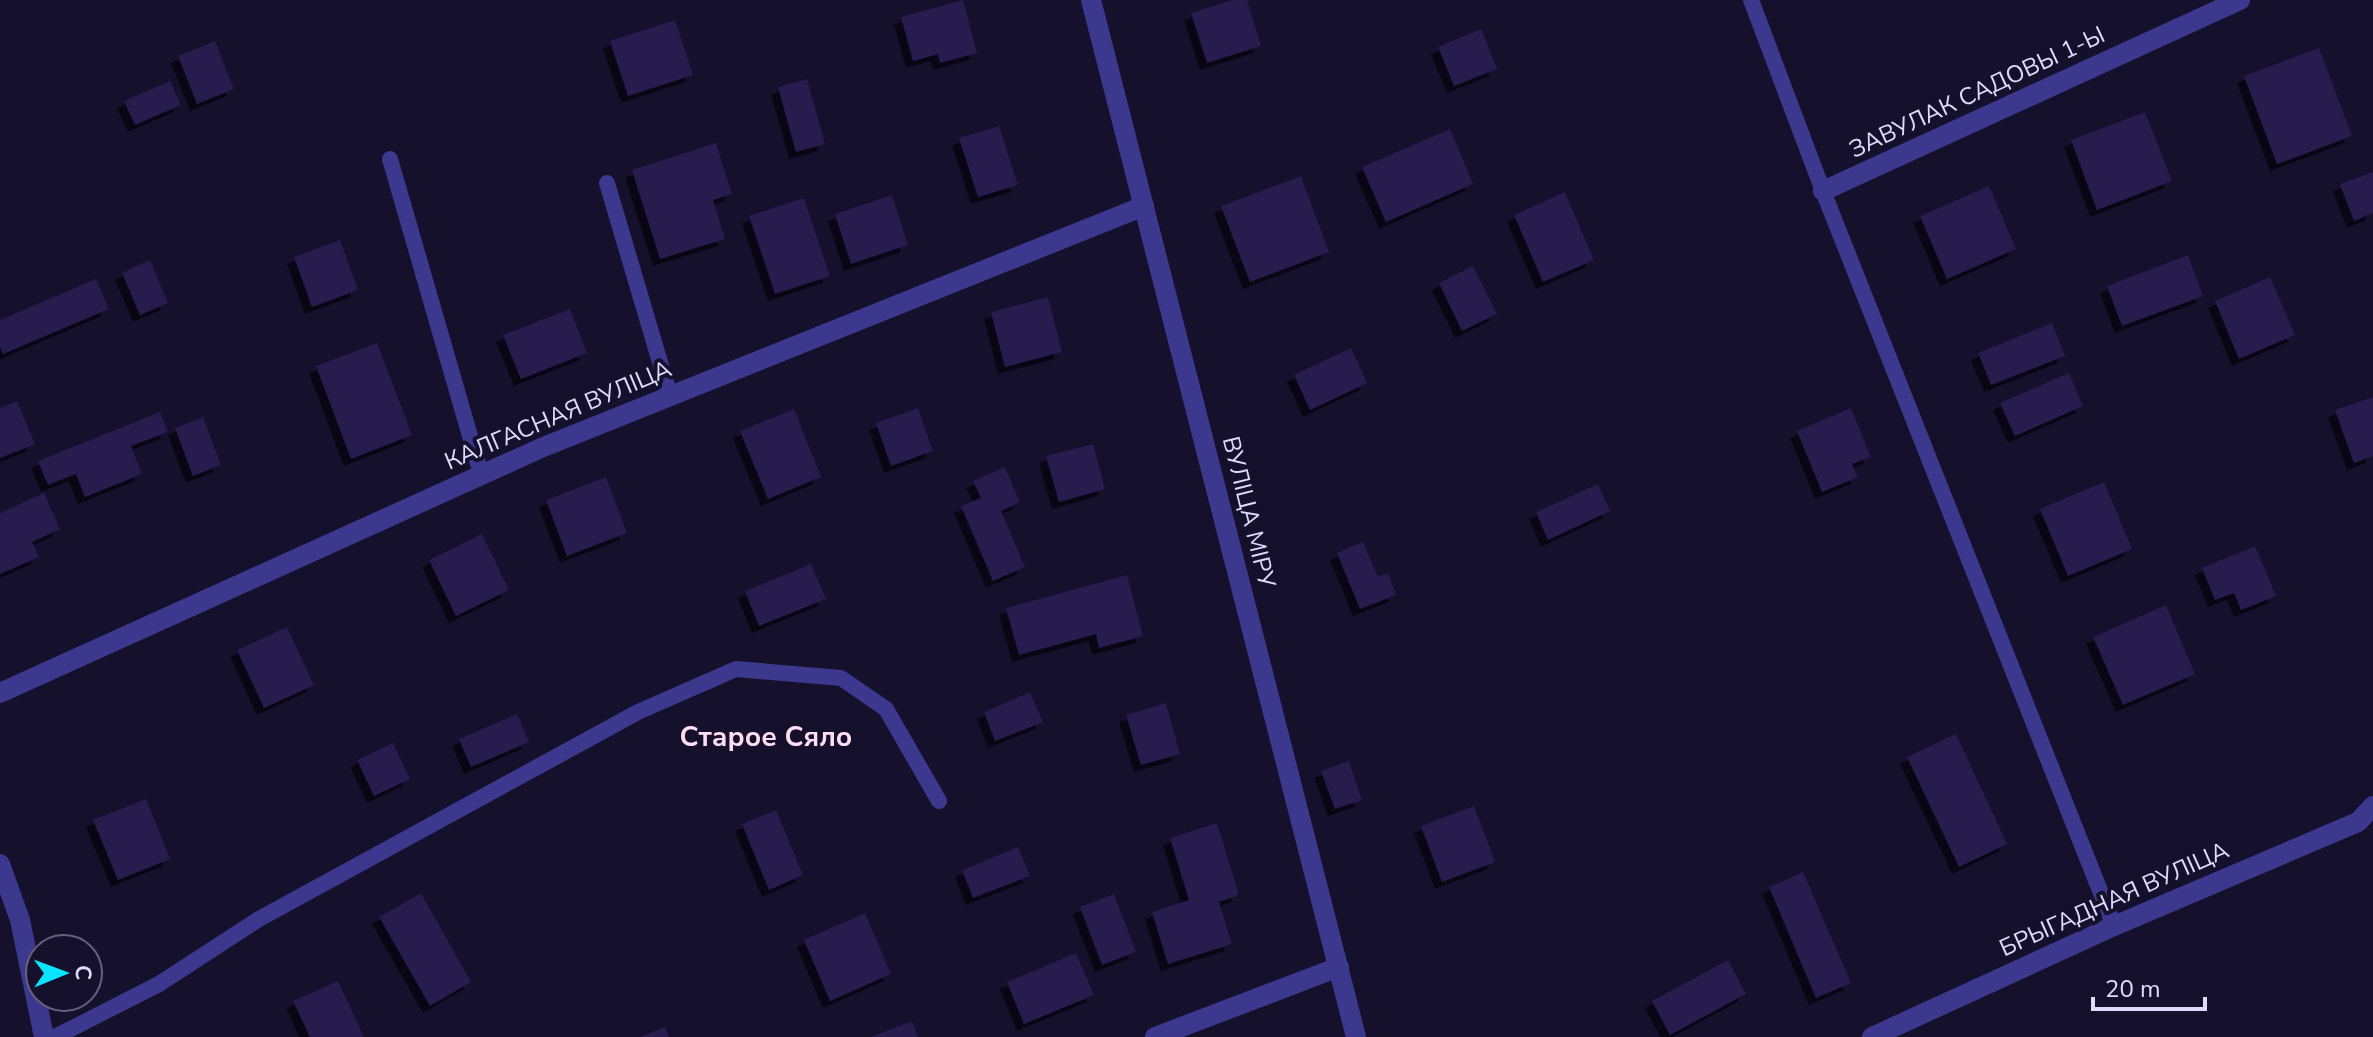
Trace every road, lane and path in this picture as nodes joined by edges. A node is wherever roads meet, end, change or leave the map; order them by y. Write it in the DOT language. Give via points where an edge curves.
graph roads {
  1 [pos="1091,0"];
  2 [pos="1751,0"];
  3 [pos="2240,0"];
  4 [pos="390,159"];
  5 [pos="607,183"];
  6 [pos="1823,191"];
  7 [pos="1144,206"];
  8 [pos="670,396"];
  9 [pos="481,474"];
  10 [pos="0,693"];
  11 [pos="939,801"];
  12 [pos="2373,806"];
  13 [pos="0,864"];
  14 [pos="2114,926"];
  15 [pos="1339,967"];
  16 [pos="44,1037"];
  17 [pos="55,1037"];
  18 [pos="1155,1037"];
  19 [pos="1356,1037"];
  20 [pos="1872,1037"];
  1 -- 7 [label="street, ВУЛІЦА МІРУ"];
  2 -- 6 [label="lane"];
  3 -- 6 [label="street, ЗАВУЛАК САДОВЫ 1-Ы"];
  4 -- 9 [label="lane"];
  5 -- 8 [label="lane"];
  6 -- 14 [label="lane"];
  7 -- 8 [label="street, КАЛГАСНАЯ ВУЛІЦА"];
  7 -- 15 [label="street, ВУЛІЦА МІРУ"];
  8 -- 9 [label="street, КАЛГАСНАЯ ВУЛІЦА"];
  9 -- 10 [label="street, КАЛГАСНАЯ ВУЛІЦА"];
  11 -- 17 [label="lane" via="886,709 841,678 736,669 638,712 259,919 159,984"];
  12 -- 14 [label="street, БРЫГАДНАЯ ВУЛІЦА" via="2358,822"];
  13 -- 16 [label="street" via="20,920"];
  14 -- 20 [label="street, БРЫГАДНАЯ ВУЛІЦА"];
  15 -- 18 [label="street"];
  15 -- 19 [label="street, ВУЛІЦА МІРУ"];
}
